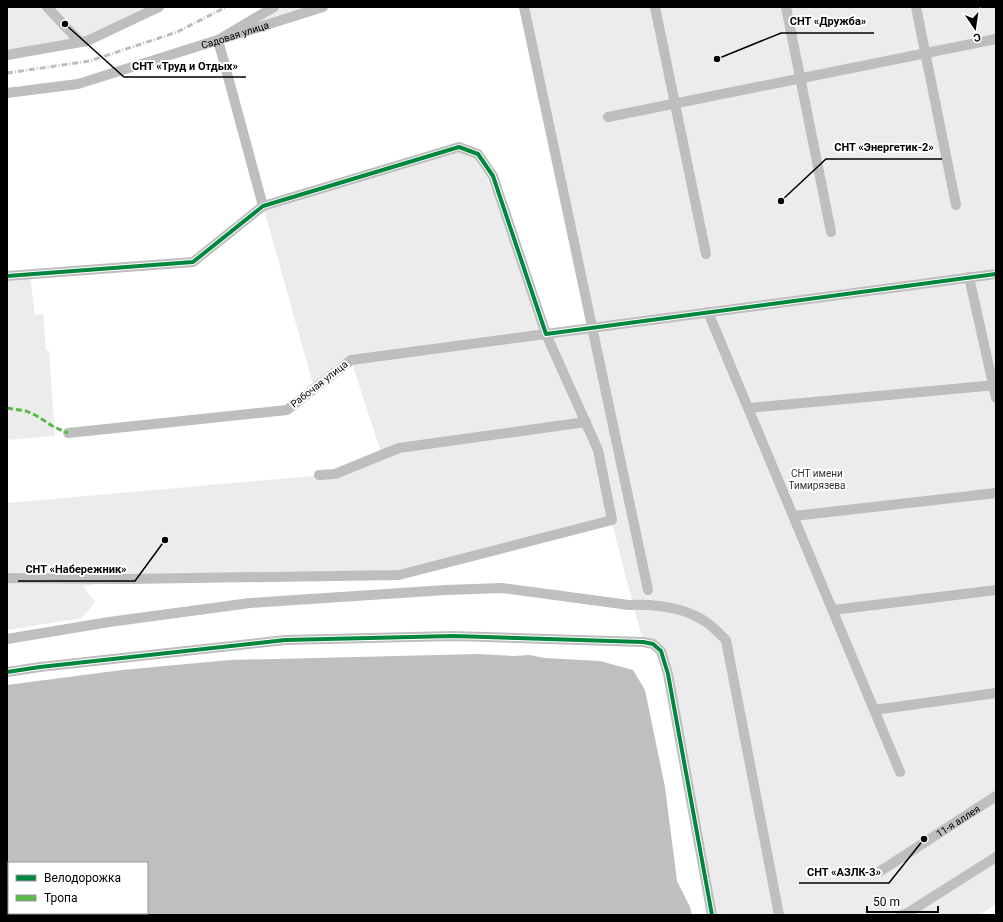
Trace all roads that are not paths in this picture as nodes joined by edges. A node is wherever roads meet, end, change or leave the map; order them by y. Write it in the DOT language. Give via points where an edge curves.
graph roads {
  1 [pos="47,7"];
  2 [pos="159,7"];
  3 [pos="274,7"];
  4 [pos="323,7"];
  5 [pos="524,7"];
  6 [pos="655,7"];
  7 [pos="786,7"];
  8 [pos="916,7"];
  9 [pos="996,39"];
  10 [pos="218,40"];
  11 [pos="80,42"];
  12 [pos="925,54"];
  13 [pos="7,55"];
  14 [pos="801,78"];
  15 [pos="7,93"];
  16 [pos="675,104"];
  17 [pos="608,117"];
  18 [pos="956,205"];
  19 [pos="263,206"];
  20 [pos="831,232"];
  21 [pos="706,254"];
  22 [pos="996,274"];
  23 [pos="7,276"];
  24 [pos="969,277"];
  25 [pos="708,312"];
  26 [pos="592,328"];
  27 [pos="546,334"];
  28 [pos="995,385"];
  29 [pos="996,398"];
  30 [pos="749,408"];
  31 [pos="586,422"];
  32 [pos="68,433"];
  33 [pos="319,475"];
  34 [pos="996,493"];
  35 [pos="794,516"];
  36 [pos="7,578"];
  37 [pos="648,590"];
  38 [pos="996,590"];
  39 [pos="833,610"];
  40 [pos="7,672"];
  41 [pos="996,693"];
  42 [pos="874,710"];
  43 [pos="900,772"];
  44 [pos="996,796"];
  45 [pos="879,872"];
  46 [pos="712,915"];
  1 -- 11 [label="street"];
  2 -- 11 [label="street"];
  3 -- 10 [label="street"];
  4 -- 10 [label="street, Садовая улица"];
  5 -- 26 [label="street"];
  6 -- 16 [label="street"];
  7 -- 14 [label="street"];
  8 -- 12 [label="street"];
  9 -- 12 [label="street"];
  10 -- 15 [label="street, Садовая улица" via="78,84"];
  10 -- 19 [label="street"];
  11 -- 13 [label="street"];
  12 -- 14 [label="street"];
  12 -- 18 [label="street"];
  14 -- 16 [label="street"];
  14 -- 20 [label="street"];
  16 -- 17 [label="street"];
  16 -- 21 [label="street"];
  19 -- 23 [label="street" via="193,262"];
  19 -- 27 [label="street" via="459,147 478,154 493,176"];
  22 -- 24 [label="street, Рабочая улица"];
  24 -- 25 [label="street, Рабочая улица"];
  24 -- 28 [label="street"];
  25 -- 26 [label="street, Рабочая улица"];
  25 -- 30 [label="street"];
  26 -- 27 [label="street, Рабочая улица"];
  26 -- 37 [label="street"];
  27 -- 31 [label="street"];
  27 -- 32 [label="street, Рабочая улица" via="351,360 286,410"];
  28 -- 29 [label="street"];
  28 -- 30 [label="street"];
  30 -- 35 [label="street"];
  31 -- 33 [label="street" via="399,448 335,474"];
  31 -- 36 [label="street" via="598,450 612,520 399,575"];
  34 -- 35 [label="street"];
  35 -- 39 [label="street"];
  38 -- 39 [label="street"];
  39 -- 42 [label="street"];
  40 -- 46 [label="street" via="285,640 453,636 653,644 661,651 668,674"];
  41 -- 42 [label="street"];
  42 -- 43 [label="street"];
  44 -- 45 [label="street, 11-я аллея"];
}
